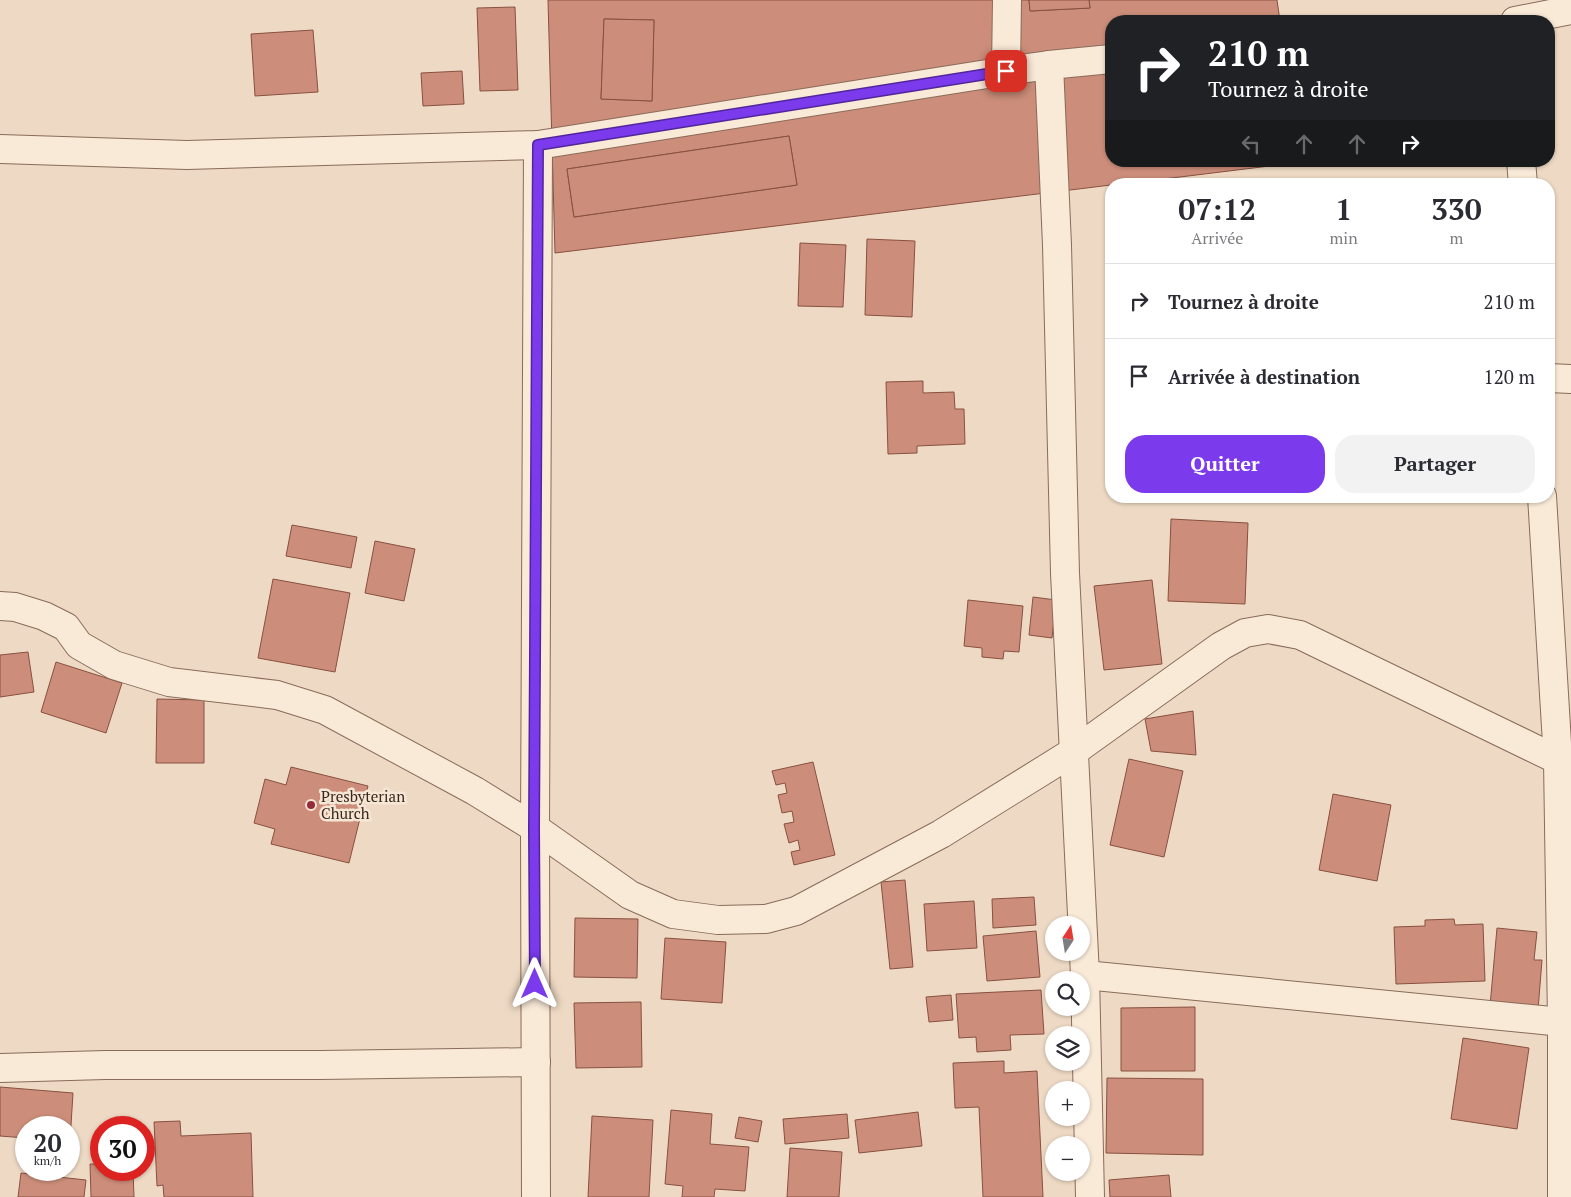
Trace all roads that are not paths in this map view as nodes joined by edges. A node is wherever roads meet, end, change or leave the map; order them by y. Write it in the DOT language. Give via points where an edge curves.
graph roads {
  1 [pos="1006,0"];
  2 [pos="1514,0"];
  3 [pos="1571,10"];
  4 [pos="1514,15"];
  5 [pos="1545,15"];
  6 [pos="1105,60"];
  7 [pos="1049,65"];
  8 [pos="1006,71"];
  9 [pos="538,145"];
  10 [pos="0,149"];
  11 [pos="1555,378"];
  12 [pos="1571,379"];
  13 [pos="1542,503"];
  14 [pos="0,606"];
  15 [pos="1073,752"];
  16 [pos="1558,760"];
  17 [pos="534,828"];
  18 [pos="1085,971"];
  19 [pos="1090,975"];
  20 [pos="1086,1016"];
  21 [pos="1562,1022"];
  22 [pos="536,1062"];
  23 [pos="0,1068"];
  24 [pos="536,1197"];
  25 [pos="1090,1197"];
  26 [pos="1562,1197"];
  1 -- 8 [label="street"];
  2 -- 4 [label="street"];
  3 -- 5 [label="street"];
  6 -- 7 [label="street"];
  7 -- 8 [label="street"];
  7 -- 15 [label="street" via="1058,245 1065,573"];
  8 -- 9 [label="street"];
  9 -- 10 [label="street" via="187,155"];
  9 -- 17 [label="street"];
  11 -- 12 [label="street"];
  13 -- 16 [label="street"];
  14 -- 17 [label="street" via="44,616 66,627 79,645 114,665 169,682 277,695 324,710 475,791"];
  15 -- 16 [label="street" via="1221,646 1245,633 1268,629 1300,635"];
  15 -- 17 [label="street" via="932,838 796,911 766,919 718,920 673,914 630,895"];
  15 -- 18 [label="street"];
  16 -- 21 [label="street"];
  17 -- 22 [label="street"];
  19 -- 21 [label="street"];
  20 -- 25 [label="street"];
  21 -- 26 [label="street"];
  22 -- 23 [label="street"];
  22 -- 24 [label="street"];
}
